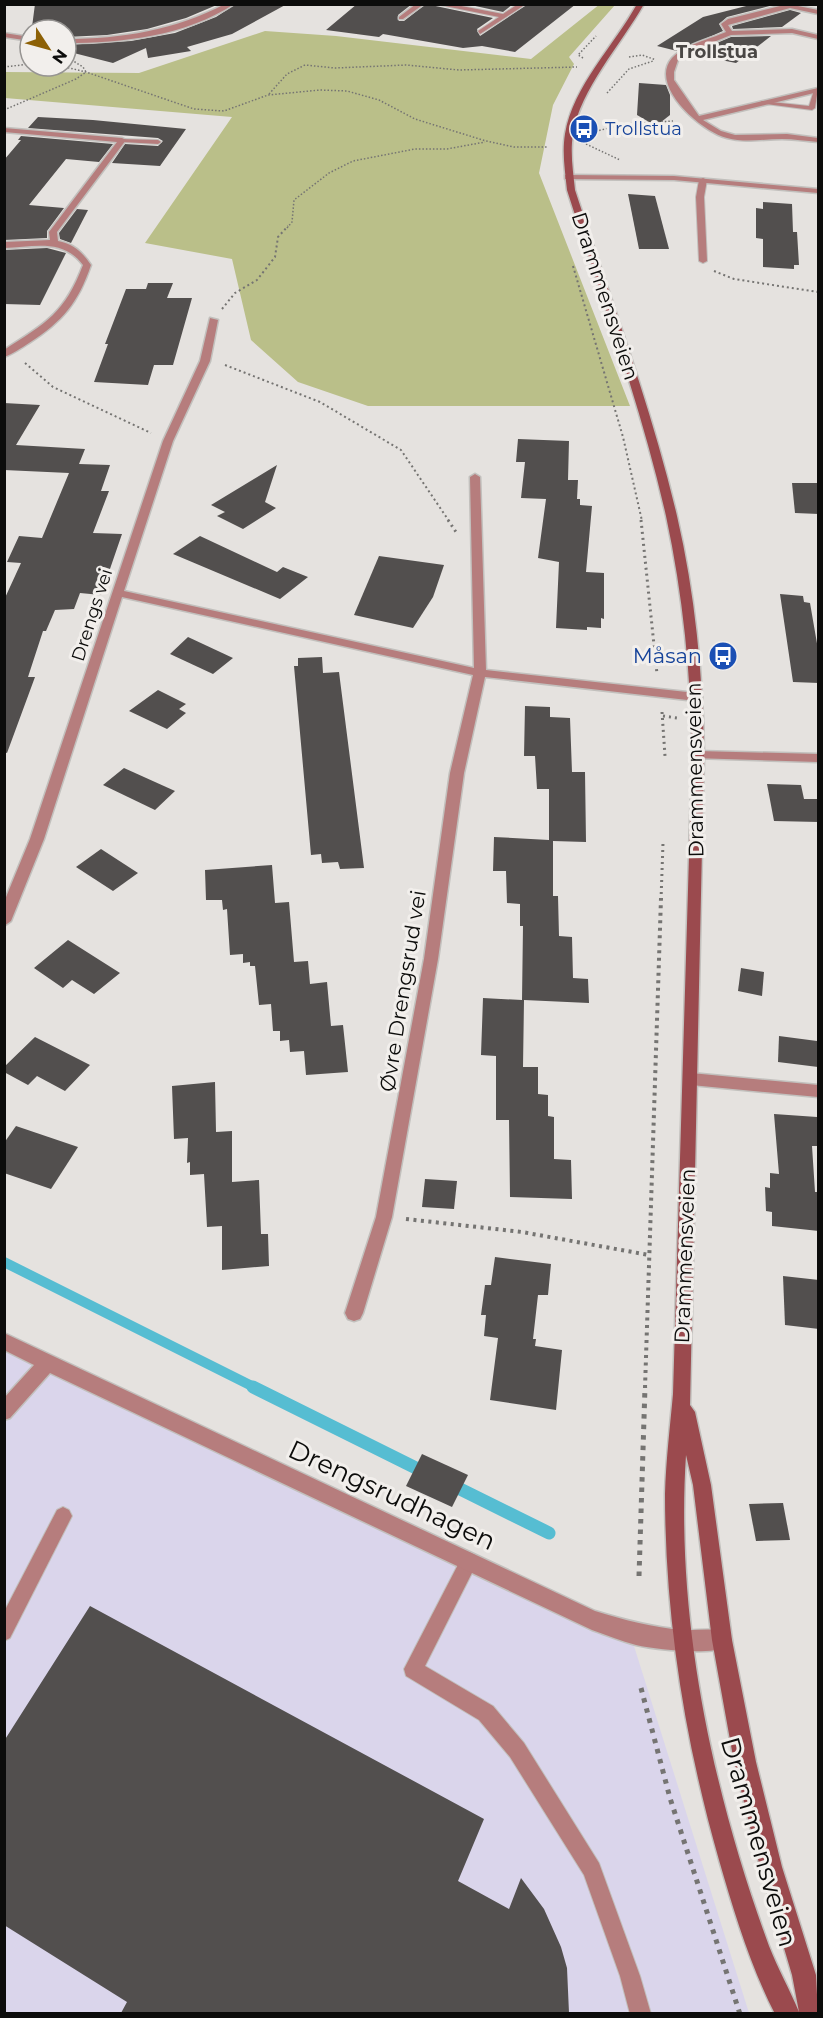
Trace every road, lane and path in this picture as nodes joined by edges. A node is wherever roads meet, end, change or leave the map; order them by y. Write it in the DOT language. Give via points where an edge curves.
graph roads {
  1 [pos="231,4"];
  2 [pos="421,4"];
  3 [pos="438,4"];
  4 [pos="523,4"];
  5 [pos="641,4"];
  6 [pos="819,12"];
  7 [pos="504,16"];
  8 [pos="401,18"];
  9 [pos="480,32"];
  10 [pos="730,33"];
  11 [pos="819,37"];
  12 [pos="78,40"];
  13 [pos="625,58"];
  14 [pos="78,64"];
  15 [pos="580,68"];
  16 [pos="78,70"];
  17 [pos="86,72"];
  18 [pos="818,90"];
  19 [pos="268,95"];
  20 [pos="602,100"];
  21 [pos="762,103"];
  22 [pos="4,110"];
  23 [pos="697,119"];
  24 [pos="4,130"];
  25 [pos="567,137"];
  26 [pos="122,140"];
  27 [pos="819,140"];
  28 [pos="486,141"];
  29 [pos="158,142"];
  30 [pos="547,147"];
  31 [pos="568,177"];
  32 [pos="648,177"];
  33 [pos="703,180"];
  34 [pos="819,191"];
  35 [pos="54,241"];
  36 [pos="4,246"];
  37 [pos="703,261"];
  38 [pos="573,264"];
  39 [pos="819,292"];
  40 [pos="213,320"];
  41 [pos="5,354"];
  42 [pos="205,361"];
  43 [pos="168,441"];
  44 [pos="475,477"];
  45 [pos="476,559"];
  46 [pos="118,593"];
  47 [pos="480,673"];
  48 [pos="657,684"];
  49 [pos="696,697"];
  50 [pos="660,704"];
  51 [pos="663,716"];
  52 [pos="683,719"];
  53 [pos="698,755"];
  54 [pos="665,756"];
  55 [pos="819,758"];
  56 [pos="663,843"];
  57 [pos="4,921"];
  58 [pos="691,1079"];
  59 [pos="819,1091"];
  60 [pos="384,1217"];
  61 [pos="649,1255"];
  62 [pos="354,1313"];
  63 [pos="4,1341"];
  64 [pos="47,1363"];
  65 [pos="682,1394"];
  66 [pos="4,1412"];
  67 [pos="63,1516"];
  68 [pos="469,1561"];
  69 [pos="639,1576"];
  70 [pos="4,1632"];
  71 [pos="685,1640"];
  72 [pos="722,1640"];
  73 [pos="641,1688"];
  74 [pos="641,2013"];
  75 [pos="740,2013"];
  76 [pos="788,2013"];
  77 [pos="811,2013"];
  1 -- 12 [label="street" via="196,22 146,35"];
  2 -- 8 [label="street"];
  3 -- 7 [label="lane"];
  4 -- 7 [label="lane"];
  5 -- 25 [label="main road, Drammensveien" via="582,93"];
  6 -- 10 [label="street" via="790,6 750,15 724,24"];
  7 -- 9 [label="lane"];
  10 -- 11 [label="street" via="808,31"];
  10 -- 23 [label="street" via="687,51 671,67 671,87"];
  13 -- 20 [label="path" via="642,55 656,60 629,69"];
  14 -- 17 [label="path"];
  15 -- 19 [label="path" via="459,70 406,65 305,65 287,74"];
  16 -- 17 [label="path"];
  17 -- 19 [label="path" via="194,109 224,111"];
  17 -- 22 [label="path"];
  18 -- 21 [label="street"];
  18 -- 21 [label="lane" via="812,108"];
  19 -- 28 [label="path" via="347,91 379,100 415,119"];
  21 -- 23 [label="street"];
  23 -- 25 [label="path" via="625,124"];
  23 -- 27 [label="street" via="718,134 737,140 776,136"];
  24 -- 26 [label="street"];
  25 -- 31 [label="main road, Drammensveien"];
  25 -- 32 [label="path" via="614,156"];
  26 -- 29 [label="lane"];
  26 -- 35 [label="street" via="53,232"];
  28 -- 30 [label="path" via="514,147"];
  28 -- 40 [label="path" via="447,149 373,155 329,173 294,200 292,222 278,237 275,257 257,280 235,293"];
  31 -- 32 [label="street"];
  31 -- 49 [label="main road, Drammensveien" via="664,485 690,617"];
  32 -- 33 [label="street"];
  33 -- 34 [label="street"];
  33 -- 37 [label="lane"];
  35 -- 36 [label="street"];
  35 -- 41 [label="street" via="81,255 87,265 84,275 68,309 55,322"];
  37 -- 39 [label="path" via="708,269 734,279"];
  38 -- 48 [label="path" via="634,484 651,588"];
  40 -- 42 [label="street, Drengs vei"];
  41 -- 43 [label="path" via="31,366 53,387"];
  42 -- 43 [label="street, Drengs vei"];
  42 -- 45 [label="path" via="236,368 320,402 401,450"];
  43 -- 46 [label="street, Drengs vei"];
  44 -- 45 [label="street, Øvre Drengsrud vei"];
  45 -- 47 [label="street, Øvre Drengsrud vei"];
  46 -- 47 [label="street"];
  46 -- 57 [label="street, Drengs vei" via="37,839"];
  47 -- 49 [label="street"];
  47 -- 60 [label="street, Øvre Drengsrud vei" via="457,773 431,959"];
  49 -- 53 [label="main road, Drammensveien"];
  50 -- 51 [label="path"];
  51 -- 52 [label="path"];
  51 -- 54 [label="path"];
  53 -- 55 [label="street"];
  53 -- 58 [label="main road, Drammensveien"];
  56 -- 61 [label="path"];
  58 -- 59 [label="street"];
  58 -- 65 [label="main road, Drammensveien"];
  60 -- 61 [label="path" via="522,1232"];
  60 -- 62 [label="street, Øvre Drengsrud vei"];
  61 -- 69 [label="path"];
  63 -- 64 [label="street, Drengsrudhagen"];
  64 -- 66 [label="street"];
  64 -- 68 [label="street, Drengsrudhagen"];
  65 -- 71 [label="main road, Drammensveien" via="675,1493 678,1590"];
  65 -- 72 [label="main road, Drammensveien" via="702,1485"];
  67 -- 70 [label="lane"];
  68 -- 71 [label="street, Drengsrudhagen" via="592,1620 638,1635"];
  68 -- 74 [label="lane" via="414,1669 486,1713 517,1750 592,1870"];
  71 -- 72 [label="street, Drengsrudhagen"];
  71 -- 76 [label="main road, Drammensveien" via="697,1733 715,1813 771,1983"];
  72 -- 77 [label="main road, Drammensveien" via="745,1762"];
  73 -- 75 [label="path" via="670,1798"];
}
